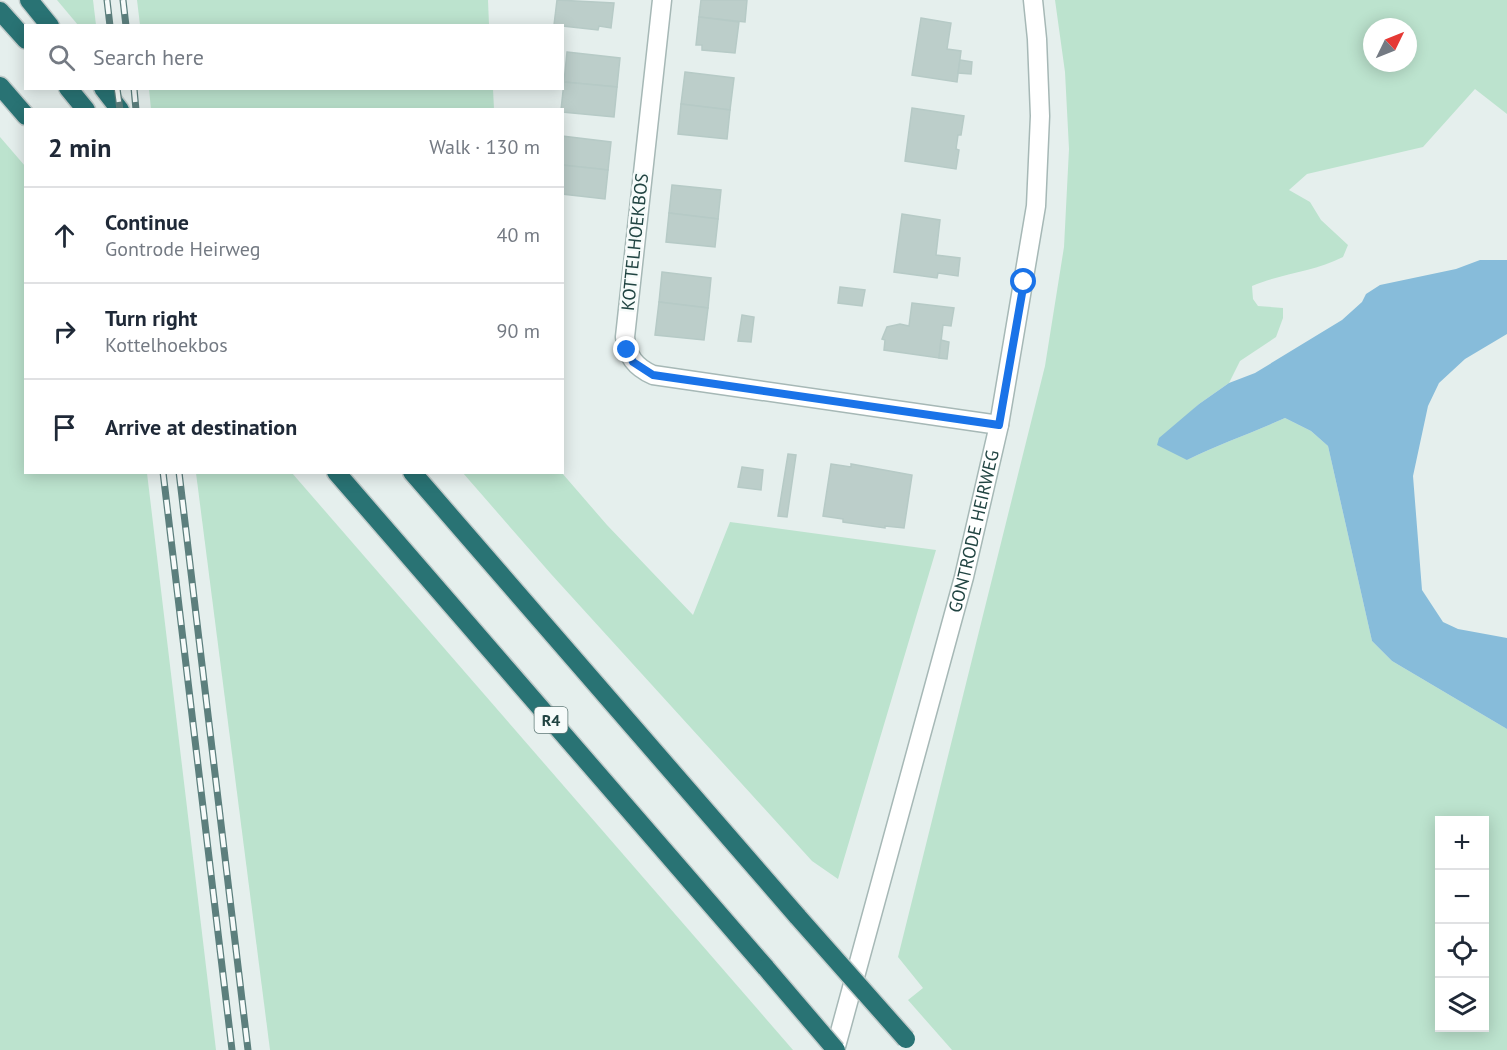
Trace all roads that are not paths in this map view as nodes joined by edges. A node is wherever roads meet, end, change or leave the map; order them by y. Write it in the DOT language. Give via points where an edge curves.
graph roads {
  1 [pos="29,0"];
  2 [pos="662,0"];
  3 [pos="1033,0"];
  4 [pos="0,11"];
  5 [pos="48,24"];
  6 [pos="24,38"];
  7 [pos="0,86"];
  8 [pos="70,90"];
  9 [pos="105,90"];
  10 [pos="84,108"];
  11 [pos="118,108"];
  12 [pos="24,114"];
  13 [pos="999,425"];
  14 [pos="338,474"];
  15 [pos="414,474"];
  16 [pos="910,1044"];
  17 [pos="836,1050"];
  1 -- 5 [label="highway"];
  2 -- 13 [label="street, KOTTELHOEKBOS" via="625,337 633,362 653,375"];
  3 -- 13 [label="street, GONTRODE HEIRWEG" via="1040,116 1036,206"];
  4 -- 6 [label="highway"];
  7 -- 12 [label="highway"];
  8 -- 10 [label="highway"];
  9 -- 11 [label="highway"];
  13 -- 17 [label="street, GONTRODE HEIRWEG" via="964,577"];
  14 -- 17 [label="highway, R4, bridge"];
  15 -- 16 [label="highway, bridge"];
}
